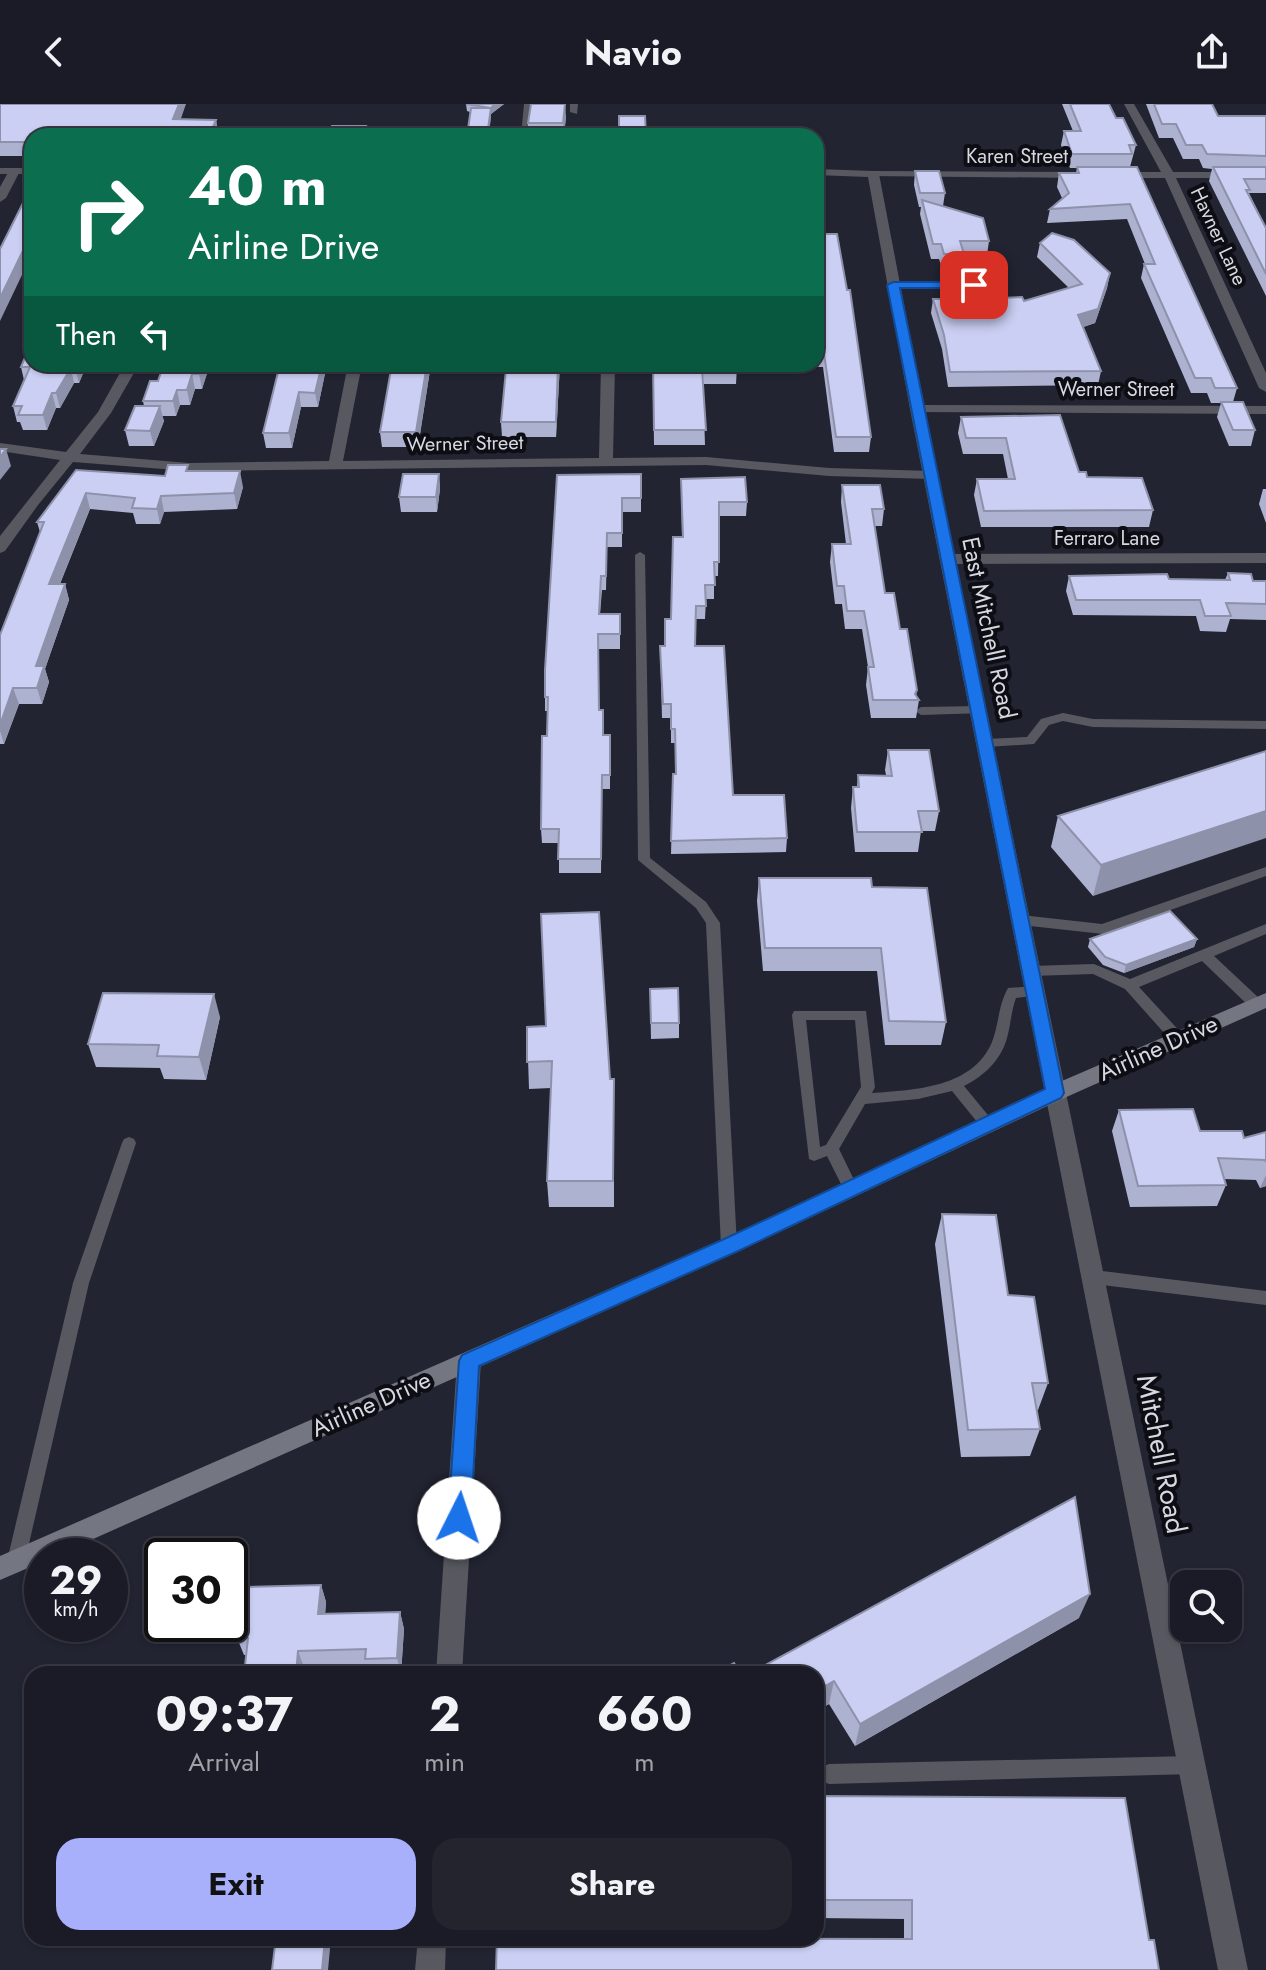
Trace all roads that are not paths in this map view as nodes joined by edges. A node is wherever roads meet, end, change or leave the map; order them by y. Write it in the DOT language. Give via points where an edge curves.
graph roads {
  1 [pos="518,104"];
  2 [pos="528,104"];
  3 [pos="1129,104"];
  4 [pos="517,128"];
  5 [pos="526,128"];
  6 [pos="0,171"];
  7 [pos="14,171"];
  8 [pos="24,171"];
  9 [pos="824,172"];
  10 [pos="873,174"];
  11 [pos="1091,175"];
  12 [pos="1107,175"];
  13 [pos="1169,175"];
  14 [pos="1266,175"];
  15 [pos="0,198"];
  16 [pos="893,285"];
  17 [pos="1001,285"];
  18 [pos="128,372"];
  19 [pos="353,372"];
  20 [pos="608,372"];
  21 [pos="1266,388"];
  22 [pos="917,409"];
  23 [pos="1266,410"];
  24 [pos="0,447"];
  25 [pos="70,457"];
  26 [pos="606,462"];
  27 [pos="335,465"];
  28 [pos="932,475"];
  29 [pos="0,548"];
  30 [pos="640,555"];
  31 [pos="1266,558"];
  32 [pos="948,559"];
  33 [pos="980,710"];
  34 [pos="921,711"];
  35 [pos="1266,725"];
  36 [pos="986,743"];
  37 [pos="1266,871"];
  38 [pos="1021,920"];
  39 [pos="1266,929"];
  40 [pos="1205,955"];
  41 [pos="1033,981"];
  42 [pos="1130,985"];
  43 [pos="1261,1002"];
  44 [pos="1179,1040"];
  45 [pos="954,1084"];
  46 [pos="1055,1093"];
  47 [pos="860,1099"];
  48 [pos="987,1124"];
  49 [pos="129,1143"];
  50 [pos="831,1149"];
  51 [pos="850,1188"];
  52 [pos="729,1246"];
  53 [pos="1094,1277"];
  54 [pos="1266,1298"];
  55 [pos="469,1361"];
  56 [pos="8,1564"];
  57 [pos="450,1666"];
  58 [pos="1192,1765"];
  59 [pos="829,1774"];
  60 [pos="432,1946"];
  61 [pos="430,1970"];
  62 [pos="1233,1970"];
  1 -- 4 [label="lane"];
  2 -- 5 [label="lane"];
  3 -- 13 [label="street, Havner Lane"];
  6 -- 7 [label="street"];
  7 -- 8 [label="street"];
  7 -- 15 [label="street"];
  9 -- 10 [label="street, Karen Street"];
  10 -- 11 [label="street, Karen Street"];
  10 -- 16 [label="street, East Mitchell Road"];
  12 -- 13 [label="street"];
  13 -- 14 [label="street"];
  13 -- 21 [label="street, Havner Lane"];
  16 -- 17 [label="street"];
  16 -- 22 [label="street, East Mitchell Road"];
  18 -- 25 [label="street"];
  19 -- 27 [label="street"];
  20 -- 26 [label="street"];
  22 -- 23 [label="street, Werner Street"];
  22 -- 28 [label="street, East Mitchell Road"];
  24 -- 25 [label="street, Werner Street"];
  25 -- 27 [label="street, Werner Street" via="159,466"];
  25 -- 29 [label="street"];
  26 -- 27 [label="street, Werner Street"];
  26 -- 28 [label="street, Werner Street" via="755,463"];
  28 -- 32 [label="street, East Mitchell Road"];
  30 -- 52 [label="lane" via="644,860 701,905 713,923"];
  31 -- 32 [label="street, Ferraro Lane"];
  32 -- 33 [label="street, East Mitchell Road"];
  33 -- 34 [label="lane"];
  33 -- 36 [label="street, East Mitchell Road"];
  35 -- 36 [label="lane" via="1093,723 1063,717 1045,722 1030,741"];
  36 -- 38 [label="street, East Mitchell Road"];
  37 -- 38 [label="lane" via="1103,929"];
  38 -- 41 [label="street, East Mitchell Road"];
  39 -- 40 [label="lane"];
  40 -- 42 [label="lane"];
  40 -- 43 [label="lane"];
  41 -- 42 [label="lane" via="1094,969"];
  41 -- 45 [label="lane" via="1013,992 997,1048 975,1074"];
  41 -- 46 [label="street, East Mitchell Road"];
  42 -- 44 [label="lane"];
  43 -- 44 [label="main road, Airline Drive"];
  44 -- 46 [label="main road, Airline Drive"];
  45 -- 47 [label="lane" via="933,1092"];
  45 -- 48 [label="lane"];
  46 -- 48 [label="main road, Airline Drive"];
  46 -- 53 [label="street, Mitchell Road"];
  47 -- 50 [label="lane"];
  47 -- 50 [label="lane" via="868,1087 861,1015 799,1015 814,1155"];
  48 -- 51 [label="main road, Airline Drive"];
  49 -- 56 [label="lane" via="81,1283"];
  50 -- 51 [label="lane"];
  51 -- 52 [label="main road, Airline Drive"];
  52 -- 55 [label="main road, Airline Drive"];
  53 -- 54 [label="lane"];
  53 -- 58 [label="street, Mitchell Road"];
  55 -- 56 [label="main road, Airline Drive"];
  55 -- 57 [label="street"];
  58 -- 59 [label="lane"];
  58 -- 62 [label="street, Mitchell Road"];
  60 -- 61 [label="street"];
}
